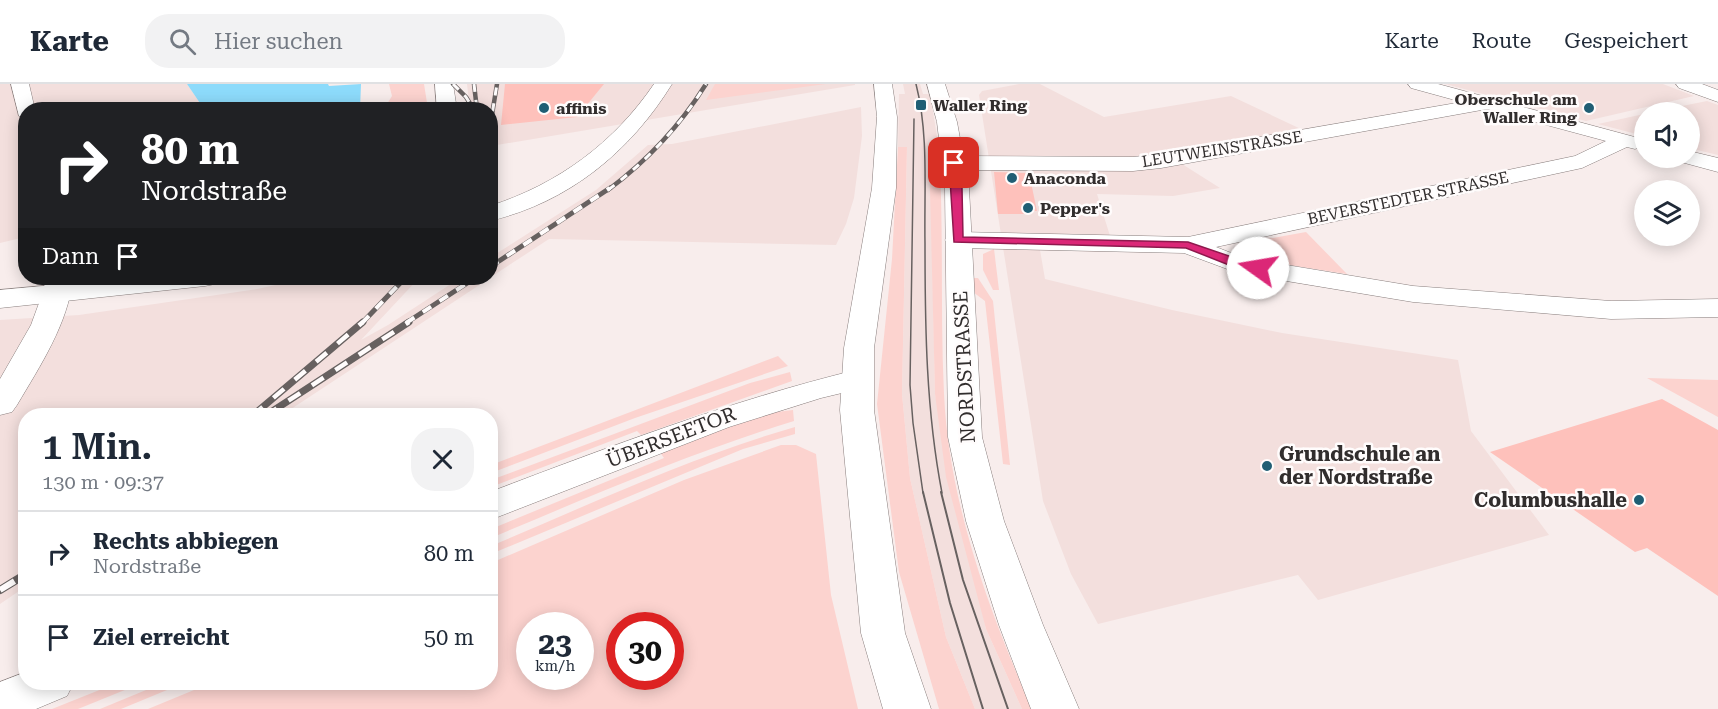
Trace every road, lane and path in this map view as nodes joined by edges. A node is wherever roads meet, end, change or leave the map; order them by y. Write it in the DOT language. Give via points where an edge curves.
graph roads {
  1 [pos="20,84"];
  2 [pos="444,84"];
  3 [pos="663,84"];
  4 [pos="883,84"];
  5 [pos="936,84"];
  6 [pos="1417,84"];
  7 [pos="1685,84"];
  8 [pos="1718,96"];
  9 [pos="24,102"];
  10 [pos="446,102"];
  11 [pos="1488,103"];
  12 [pos="1634,142"];
  13 [pos="1700,160"];
  14 [pos="954,163"];
  15 [pos="1718,165"];
  16 [pos="498,212"];
  17 [pos="958,240"];
  18 [pos="1188,245"];
  19 [pos="77,285"];
  20 [pos="59,286"];
  21 [pos="0,299"];
  22 [pos="1718,308"];
  23 [pos="856,380"];
  24 [pos="0,405"];
  25 [pos="498,504"];
  26 [pos="32,690"];
  27 [pos="0,703"];
  28 [pos="907,709"];
  29 [pos="1055,709"];
  1 -- 9 [label="street"];
  2 -- 10 [label="street"];
  3 -- 16 [label="street" via="650,107 594,162 561,186"];
  4 -- 23 [label="street" via="887,117 884,188"];
  5 -- 14 [label="street, NORDSTRASSE"];
  6 -- 11 [label="street"];
  7 -- 8 [label="street"];
  11 -- 12 [label="street"];
  11 -- 14 [label="street, LEUTWEINSTRASSE" via="1161,161"];
  12 -- 18 [label="street, BEVERSTEDTER STRASSE" via="1582,161"];
  13 -- 15 [label="street"];
  14 -- 17 [label="street, NORDSTRASSE"];
  17 -- 18 [label="street"];
  17 -- 29 [label="street, NORDSTRASSE" via="965,437 985,521 1020,625"];
  18 -- 22 [label="street" via="1238,265 1413,294 1611,310"];
  19 -- 20 [label="street"];
  20 -- 21 [label="street"];
  20 -- 24 [label="street" via="29,358"];
  23 -- 25 [label="street, ÜBERSEETOR" via="740,411"];
  23 -- 28 [label="street" via="883,633"];
  26 -- 27 [label="street"];
}
